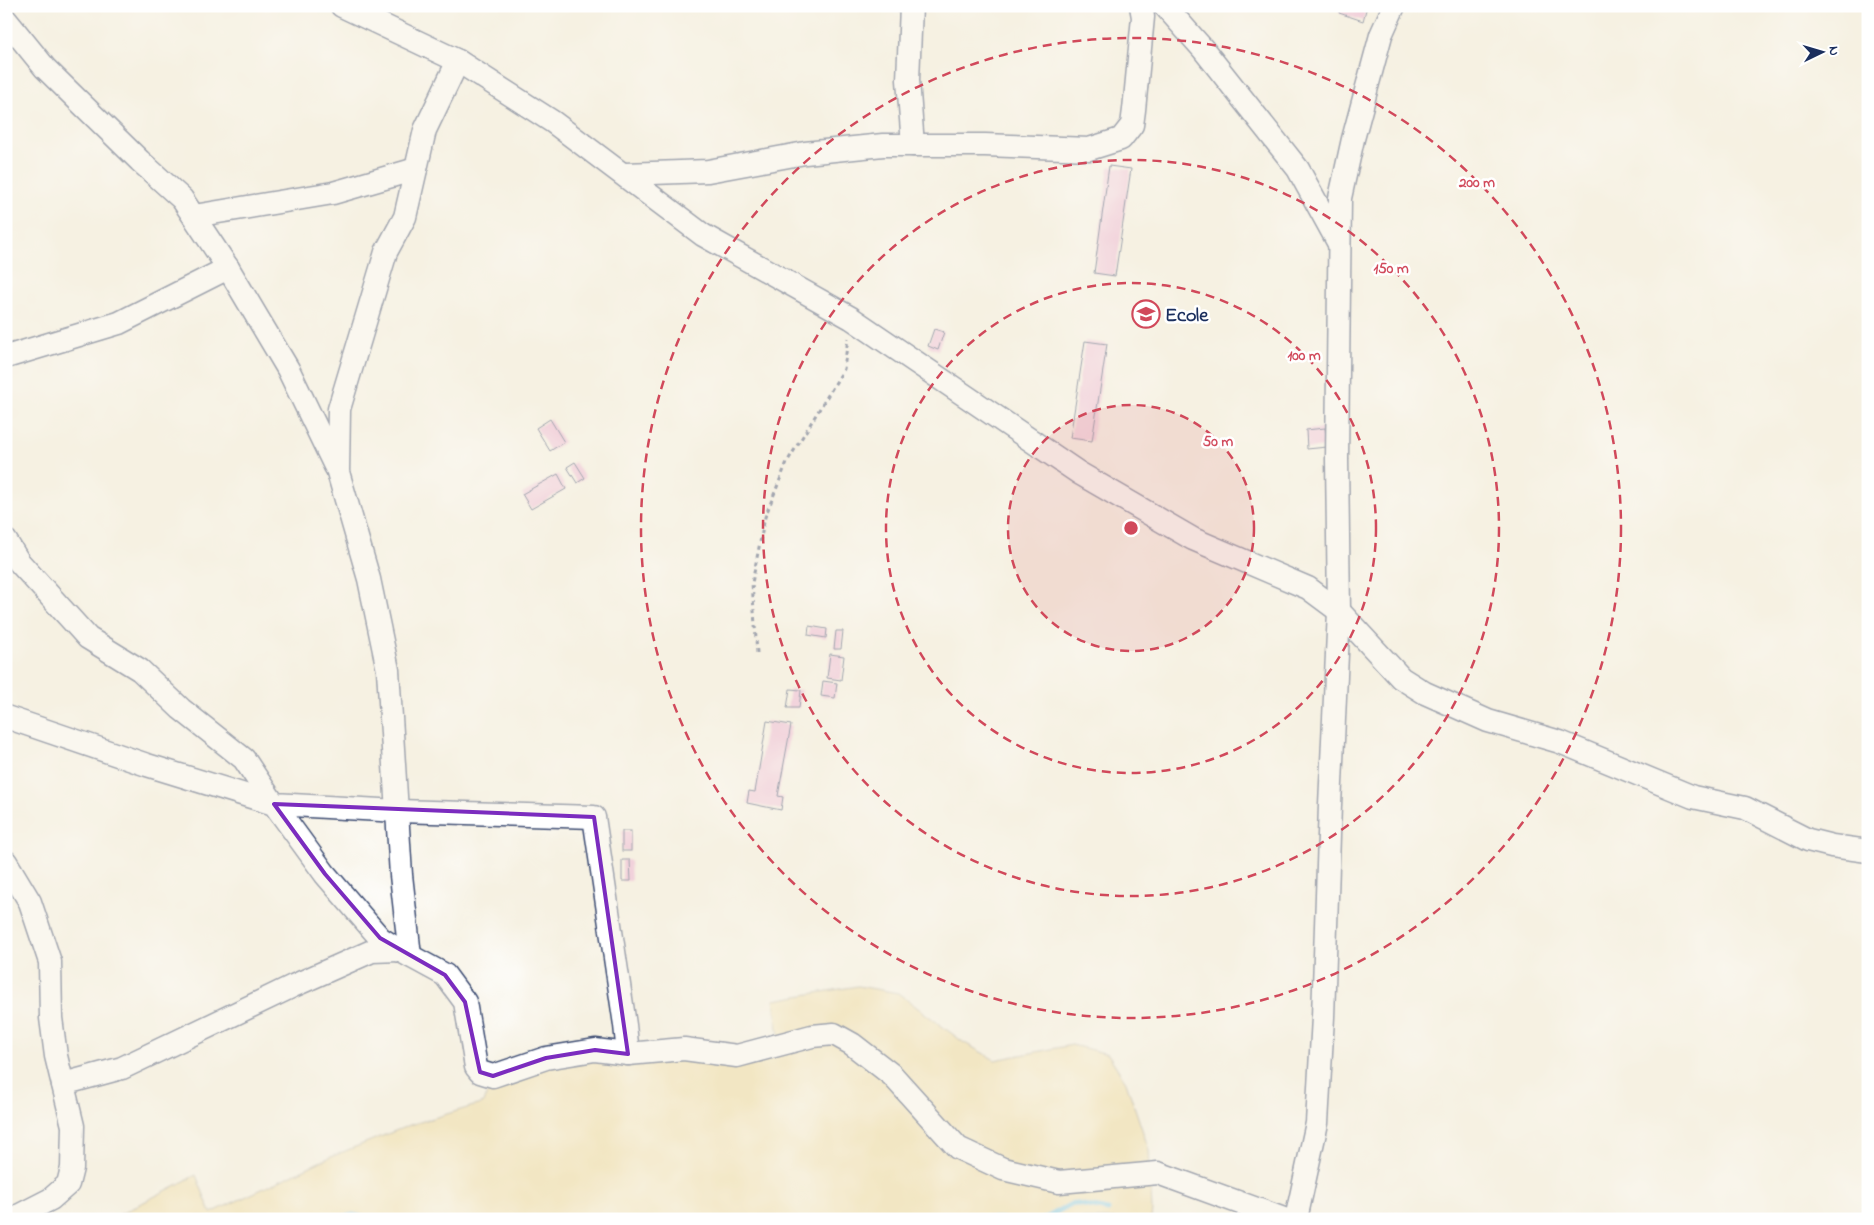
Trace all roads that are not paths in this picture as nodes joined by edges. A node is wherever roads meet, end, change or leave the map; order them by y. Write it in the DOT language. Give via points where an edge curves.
graph roads {
  1 [pos="342,6"];
  2 [pos="911,6"];
  3 [pos="1141,6"];
  4 [pos="1164,6"];
  5 [pos="1394,6"];
  6 [pos="6,20"];
  7 [pos="458,61"];
  8 [pos="913,145"];
  9 [pos="416,169"];
  10 [pos="625,174"];
  11 [pos="194,216"];
  12 [pos="1339,242"];
  13 [pos="228,268"];
  14 [pos="6,357"];
  15 [pos="338,472"];
  16 [pos="6,541"];
  17 [pos="1339,611"];
  18 [pos="6,718"];
  19 [pos="274,804"];
  20 [pos="398,811"];
  21 [pos="1868,851"];
  22 [pos="6,862"];
  23 [pos="404,953"];
  24 [pos="628,1054"];
  25 [pos="63,1084"];
  26 [pos="12,1219"];
  27 [pos="1284,1219"];
  28 [pos="1296,1219"];
  1 -- 7 [label="street"];
  2 -- 8 [label="street" via="908,80"];
  3 -- 8 [label="street" via="1143,17 1132,125 1121,139 1089,149"];
  4 -- 12 [label="street" via="1203,49 1298,169"];
  5 -- 12 [label="street" via="1380,35 1353,139 1340,198"];
  6 -- 11 [label="street" via="44,68 182,199"];
  7 -- 9 [label="street" via="425,130"];
  7 -- 10 [label="street" via="553,122"];
  8 -- 10 [label="street" via="805,153 708,171"];
  9 -- 11 [label="street" via="333,192"];
  9 -- 15 [label="street" via="405,217 386,252 338,409"];
  10 -- 17 [label="street" via="703,235 851,318 1079,473 1193,539 1308,588"];
  11 -- 13 [label="street"];
  12 -- 17 [label="street"];
  13 -- 14 [label="street" via="119,323"];
  13 -- 15 [label="street" via="288,369"];
  15 -- 20 [label="street" via="369,579 388,670"];
  16 -- 19 [label="street" via="18,562 88,638 140,670 181,709 244,759"];
  17 -- 21 [label="street" via="1401,678 1424,693 1488,721 1560,742 1694,797 1745,808 1808,840"];
  17 -- 28 [label="street" via="1317,1123"];
  18 -- 19 [label="street"];
  19 -- 20 [label="street"];
  19 -- 23 [label="street" via="346,900 380,938"];
  20 -- 23 [label="street"];
  20 -- 24 [label="street" via="594,817"];
  22 -- 25 [label="street" via="30,902 50,962 51,1018"];
  23 -- 24 [label="street" via="445,975 465,1002 476,1067 480,1072 493,1076 546,1058 595,1050"];
  23 -- 25 [label="street" via="372,951 122,1068"];
  24 -- 27 [label="street" via="684,1049 737,1056 812,1036 834,1034 892,1075 958,1148 1003,1169 1059,1182 1158,1173"];
  25 -- 26 [label="street" via="73,1126 72,1168 68,1184 51,1198"];
}
